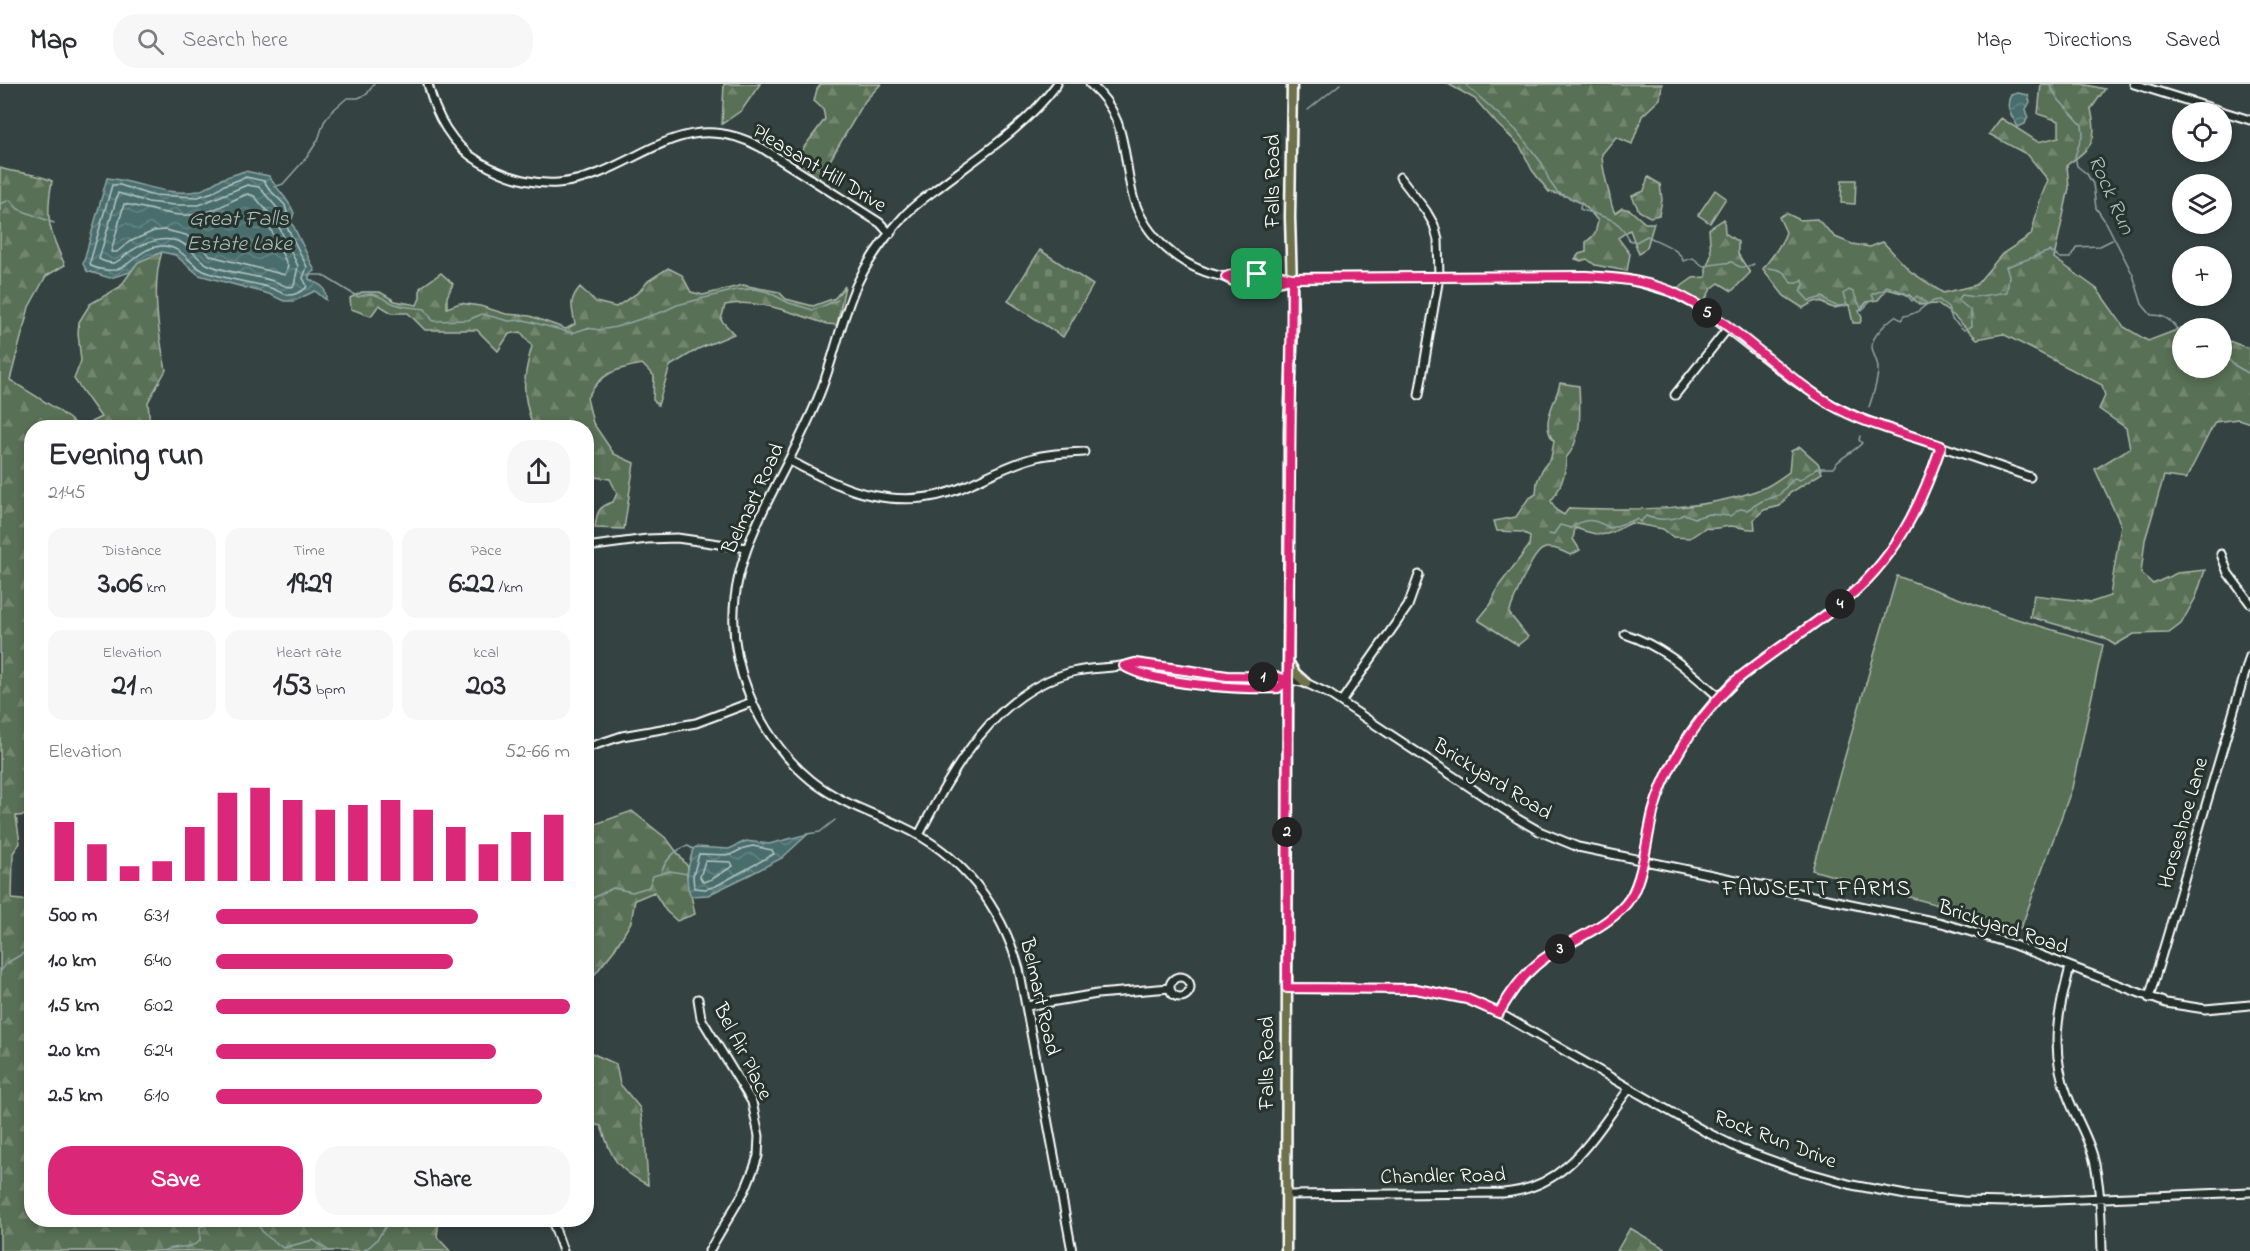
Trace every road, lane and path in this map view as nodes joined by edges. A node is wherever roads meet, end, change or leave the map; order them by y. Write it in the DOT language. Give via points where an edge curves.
graph roads {
  1 [pos="428,84"];
  2 [pos="1057,84"];
  3 [pos="1090,84"];
  4 [pos="1292,84"];
  5 [pos="2134,84"];
  6 [pos="2250,120"];
  7 [pos="1400,177"];
  8 [pos="890,234"];
  9 [pos="1439,277"];
  10 [pos="1292,278"];
  11 [pos="1728,328"];
  12 [pos="1419,395"];
  13 [pos="1675,395"];
  14 [pos="1941,446"];
  15 [pos="1084,452"];
  16 [pos="790,461"];
  17 [pos="2030,477"];
  18 [pos="594,546"];
  19 [pos="747,548"];
  20 [pos="2221,554"];
  21 [pos="1419,575"];
  22 [pos="2250,603"];
  23 [pos="1625,634"];
  24 [pos="2250,656"];
  25 [pos="1288,662"];
  26 [pos="1124,666"];
  27 [pos="1288,680"];
  28 [pos="1306,683"];
  29 [pos="1719,697"];
  30 [pos="752,702"];
  31 [pos="1341,702"];
  32 [pos="594,745"];
  33 [pos="919,835"];
  34 [pos="1642,861"];
  35 [pos="2070,967"];
  36 [pos="1170,988"];
  37 [pos="1287,988"];
  38 [pos="2149,998"];
  39 [pos="698,999"];
  40 [pos="2250,1005"];
  41 [pos="1027,1006"];
  42 [pos="1499,1013"];
  43 [pos="1629,1089"];
  44 [pos="2250,1192"];
  45 [pos="1286,1195"];
  46 [pos="2100,1198"];
  47 [pos="554,1227"];
  48 [pos="562,1251"];
  49 [pos="709,1251"];
  50 [pos="1072,1251"];
  51 [pos="1286,1251"];
  52 [pos="2102,1251"];
  1 -- 8 [label="street, Pleasant Hill Drive" via="437,114 461,147 510,177 560,183 604,170 685,134 722,134 762,148 880,223"];
  2 -- 8 [label="street, Belmart Road" via="1030,117 921,201"];
  3 -- 10 [label="street" via="1119,121 1134,198 1148,228 1164,248 1199,270 1236,283 1273,285"];
  4 -- 10 [label="main road, Falls Road"];
  5 -- 6 [label="street"];
  7 -- 9 [label="street" via="1434,225"];
  8 -- 16 [label="street, Belmart Road" via="856,286 820,393"];
  9 -- 10 [label="street"];
  9 -- 11 [label="street" via="1627,279 1671,292"];
  9 -- 12 [label="street"];
  10 -- 25 [label="main road, Falls Road"];
  11 -- 13 [label="street"];
  11 -- 14 [label="street" via="1793,380 1832,405"];
  14 -- 17 [label="street"];
  14 -- 29 [label="street" via="1916,512 1879,567 1842,603 1755,665"];
  15 -- 16 [label="street" via="1033,458 945,494 896,499 857,492"];
  16 -- 19 [label="street, Belmart Road"];
  18 -- 19 [label="street" via="677,538"];
  19 -- 30 [label="street, Belmart Road" via="735,589 733,628 739,665"];
  20 -- 22 [label="street" via="2228,573"];
  21 -- 31 [label="street" via="1408,606"];
  23 -- 29 [label="street" via="1647,641 1673,657"];
  24 -- 38 [label="street, Horseshoe Lane"];
  25 -- 27 [label="main road, Falls Road"];
  25 -- 28 [label="main road"];
  26 -- 27 [label="street, Brickyard Road" via="1135,663"];
  26 -- 27 [label="street, Brickyard Road" via="1135,673 1227,687 1278,688"];
  26 -- 33 [label="street, Brickyard Road" via="1055,678 998,714 960,764"];
  27 -- 28 [label="street, Brickyard Road"];
  27 -- 37 [label="main road, Falls Road"];
  28 -- 31 [label="street, Brickyard Road"];
  29 -- 34 [label="street" via="1691,732 1668,773"];
  30 -- 32 [label="street" via="696,723 622,736"];
  30 -- 33 [label="street, Belmart Road" via="777,745 811,780 847,803"];
  31 -- 34 [label="street, Brickyard Road" via="1539,831 1578,847"];
  33 -- 41 [label="street, Belmart Road" via="960,865 993,906 1014,950"];
  34 -- 35 [label="street, Brickyard Road" via="1942,923"];
  34 -- 42 [label="street" via="1638,882 1622,908 1532,968"];
  35 -- 38 [label="street, Brickyard Road"];
  35 -- 46 [label="street" via="2058,1016 2058,1060 2068,1097 2092,1153"];
  36 -- 41 [label="street" via="1097,994"];
  37 -- 42 [label="street, Rock Run Drive" via="1416,989 1467,999"];
  37 -- 45 [label="main road, Falls Road"];
  38 -- 40 [label="street, Brickyard Road" via="2193,1008"];
  39 -- 49 [label="street, Bel Air Place" via="701,1018 752,1102 759,1136 754,1170"];
  41 -- 50 [label="street, Belmart Road"];
  42 -- 43 [label="street, Rock Run Drive"];
  43 -- 45 [label="street, Chandler Road" via="1570,1165 1542,1184 1517,1192"];
  43 -- 46 [label="street, Rock Run Drive" via="1740,1149 1852,1185 1963,1201"];
  44 -- 46 [label="street, Rock Run Drive"];
  45 -- 51 [label="main road, Falls Road"];
  46 -- 52 [label="street"];
  47 -- 48 [label="street"];
}
